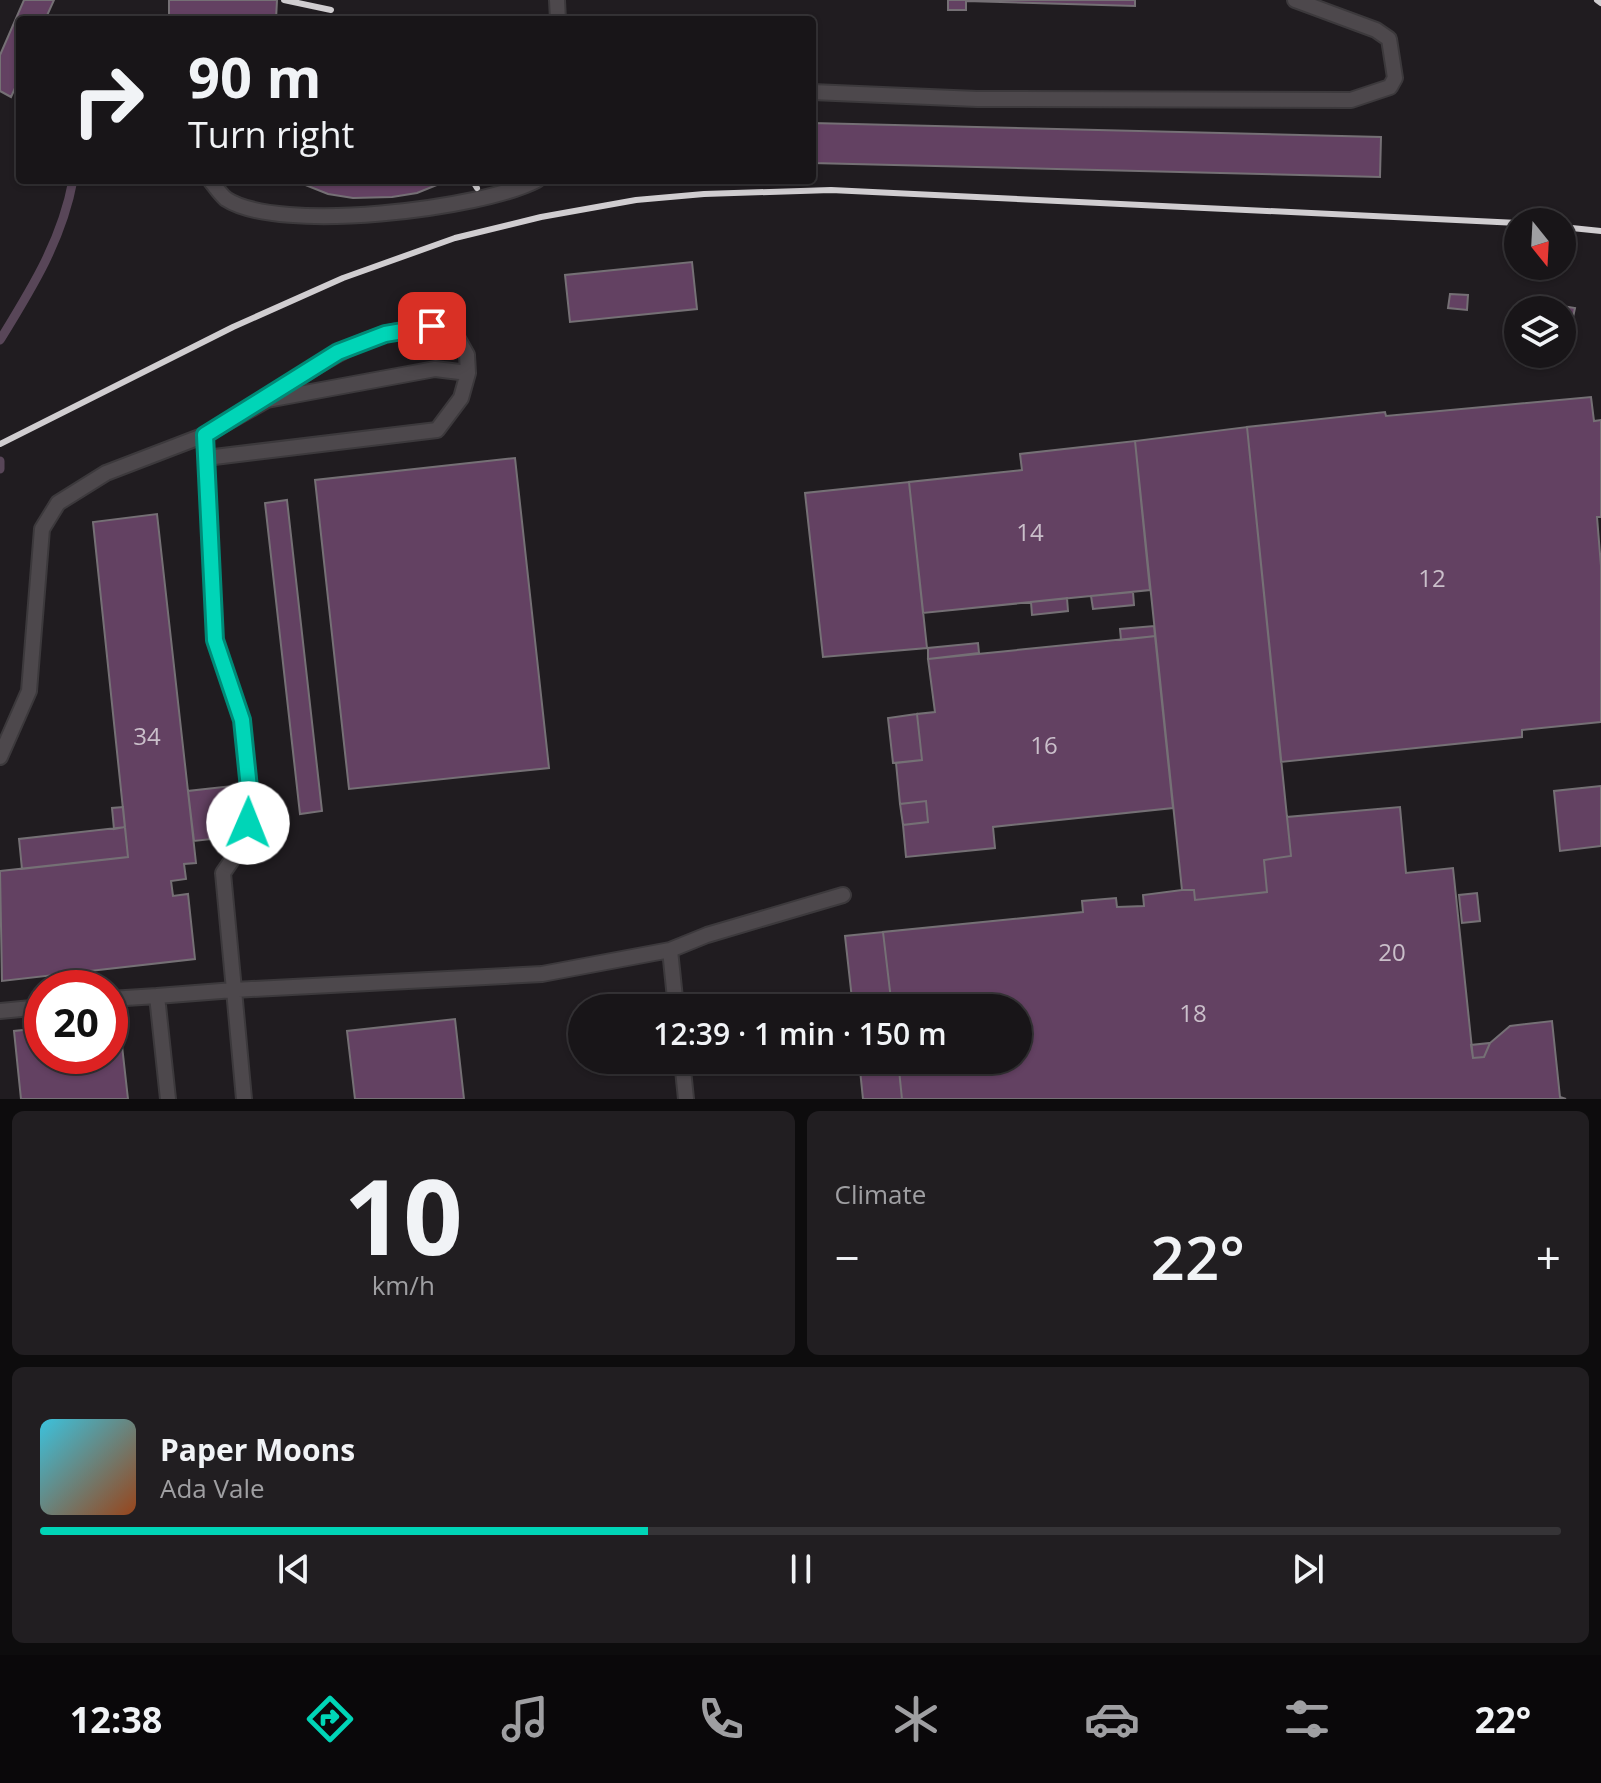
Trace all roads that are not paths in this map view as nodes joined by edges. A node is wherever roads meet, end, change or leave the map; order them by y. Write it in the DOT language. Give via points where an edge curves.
graph roads {
  1 [pos="1295,0"];
  2 [pos="816,92"];
  3 [pos="213,184"];
  4 [pos="528,184"];
  5 [pos="468,373"];
  6 [pos="267,400"];
  7 [pos="205,435"];
  8 [pos="206,458"];
  9 [pos="0,757"];
  10 [pos="843,895"];
  11 [pos="670,950"];
  12 [pos="234,990"];
  13 [pos="675,994"];
  14 [pos="157,996"];
  15 [pos="128,998"];
  16 [pos="24,1009"];
  17 [pos="0,1011"];
  18 [pos="683,1074"];
  19 [pos="168,1099"];
  20 [pos="244,1099"];
  21 [pos="686,1099"];
  1 -- 2 [label="lane" via="1389,39 1395,78 1390,87 1351,100 977,99"];
  3 -- 4 [label="lane" via="239,205 271,213 343,217 506,194"];
  5 -- 6 [label="lane" via="435,369"];
  5 -- 6 [label="lane" via="467,355 454,332 432,326 385,334 338,352"];
  5 -- 8 [label="lane" via="461,398 437,430"];
  6 -- 7 [label="lane"];
  7 -- 8 [label="lane"];
  7 -- 9 [label="lane" via="106,473 58,503 42,529 29,691"];
  8 -- 12 [label="lane" via="215,640 242,720 250,798 243,844 223,873"];
  10 -- 11 [label="lane"];
  11 -- 12 [label="lane" via="542,974"];
  11 -- 13 [label="lane"];
  12 -- 14 [label="lane"];
  12 -- 20 [label="lane"];
  14 -- 15 [label="lane"];
  14 -- 19 [label="lane"];
  16 -- 17 [label="lane"];
  18 -- 21 [label="lane"];
}
